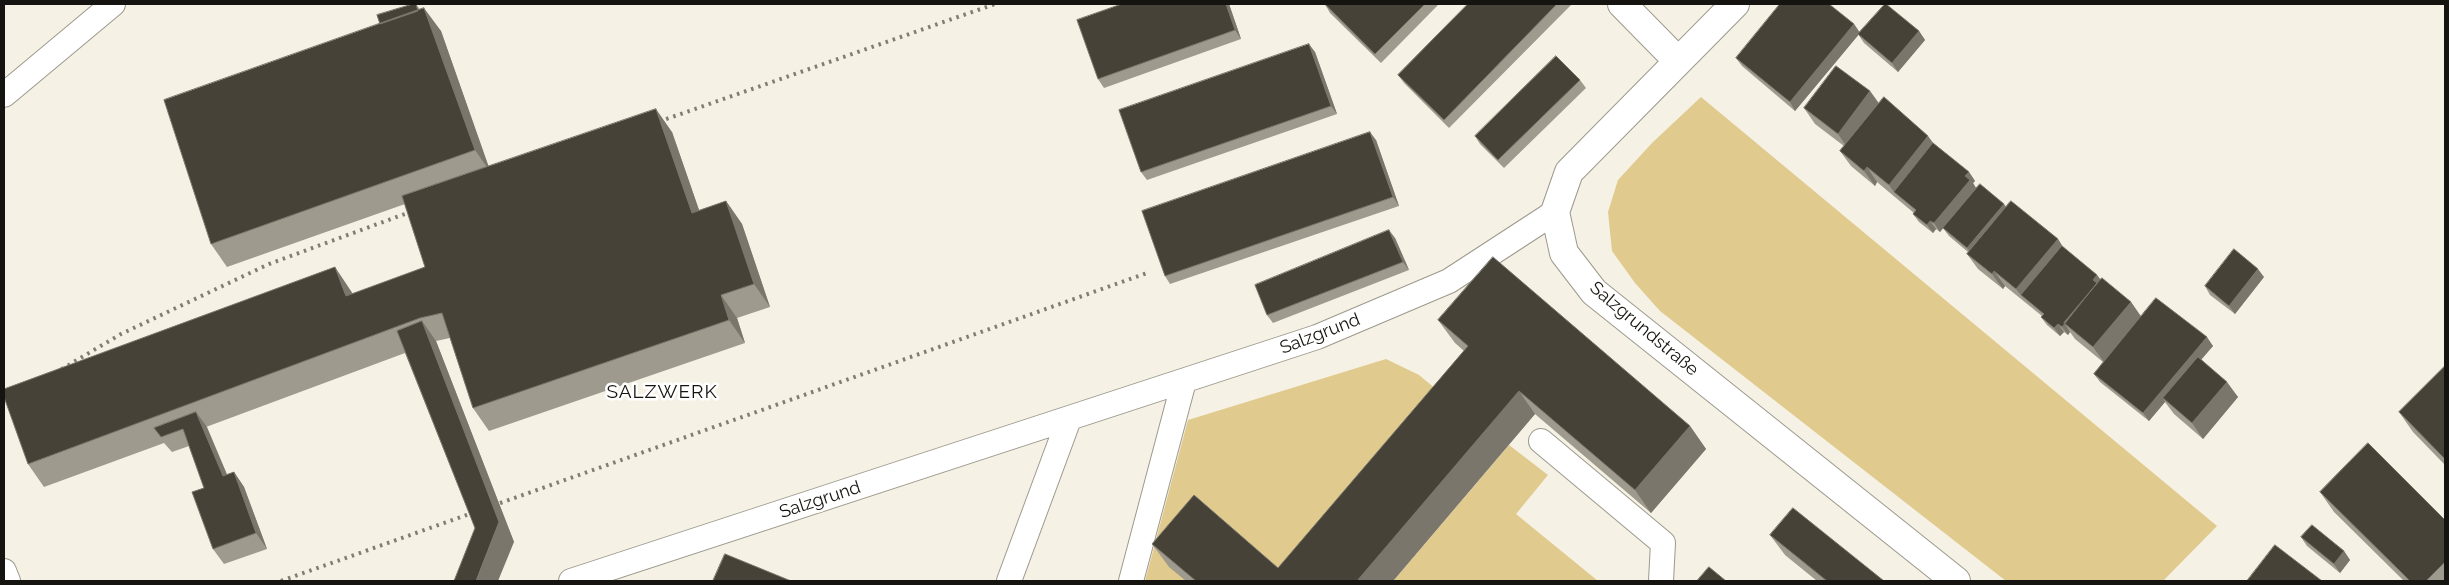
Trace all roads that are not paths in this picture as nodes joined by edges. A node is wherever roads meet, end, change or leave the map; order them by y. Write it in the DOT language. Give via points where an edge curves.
graph roads {
  1 [pos="113,4"];
  2 [pos="1622,4"];
  3 [pos="1735,4"];
  4 [pos="1677,60"];
  5 [pos="4,95"];
  6 [pos="1554,212"];
  7 [pos="1184,381"];
  8 [pos="1069,418"];
  9 [pos="1542,441"];
  10 [pos="4,571"];
  11 [pos="8,581"];
  12 [pos="571,581"];
  13 [pos="1009,581"];
  14 [pos="1131,581"];
  15 [pos="1661,581"];
  16 [pos="1956,581"];
  1 -- 5 [label="lane"];
  2 -- 4 [label="street"];
  3 -- 4 [label="street"];
  4 -- 6 [label="street" via="1569,172"];
  6 -- 7 [label="lane, Salzgrund" via="1449,281 1318,337"];
  6 -- 16 [label="street, Salzgrundstraße" via="1564,253 1594,292"];
  7 -- 8 [label="lane, Salzgrund"];
  7 -- 14 [label="lane"];
  8 -- 12 [label="lane, Salzgrund"];
  8 -- 13 [label="lane"];
  9 -- 15 [label="lane" via="1663,542"];
  10 -- 11 [label="lane"];
}
